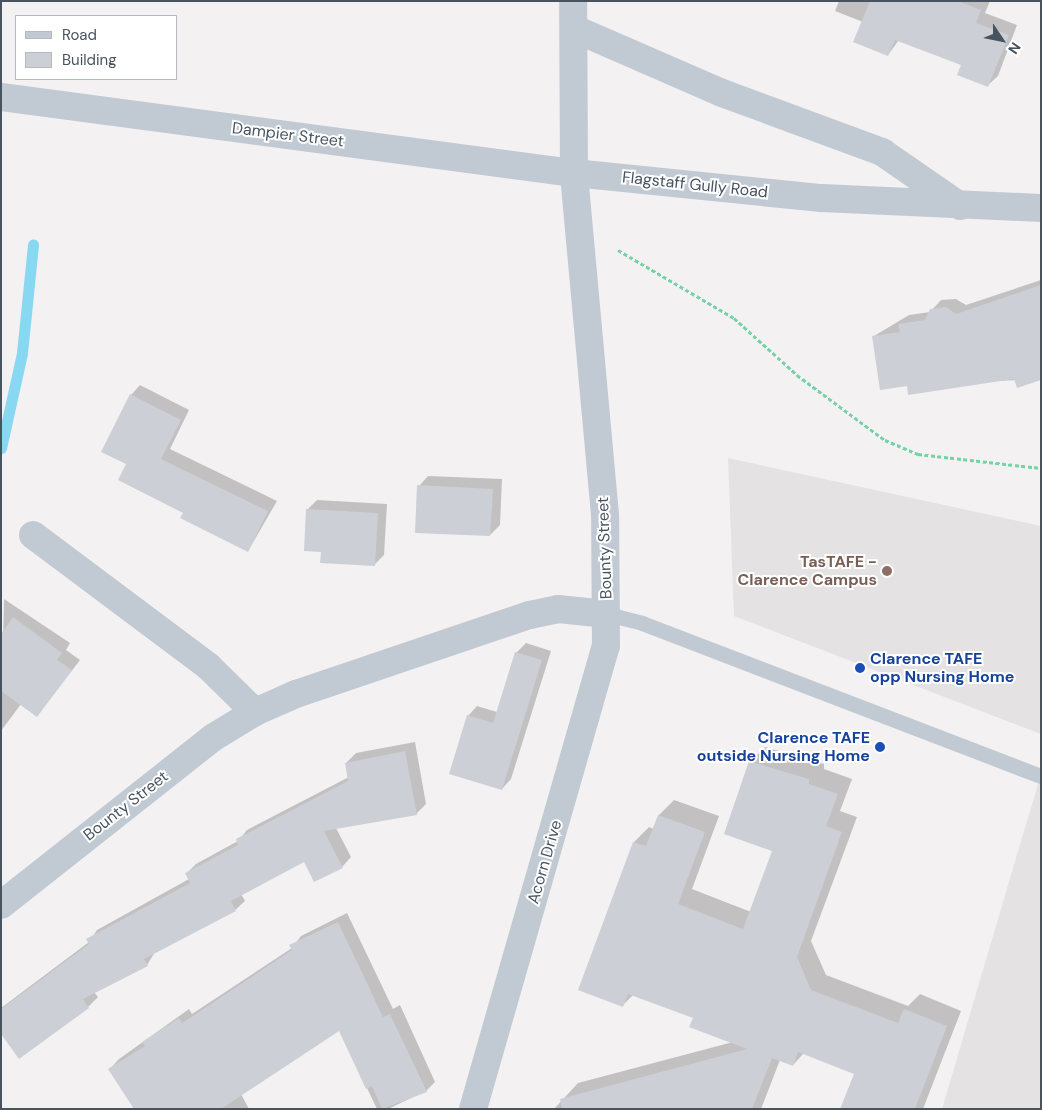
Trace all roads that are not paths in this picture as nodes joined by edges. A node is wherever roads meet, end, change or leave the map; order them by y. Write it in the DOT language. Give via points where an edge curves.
graph roads {
  1 [pos="572,1"];
  2 [pos="575,29"];
  3 [pos="14,99"];
  4 [pos="574,172"];
  5 [pos="960,206"];
  6 [pos="1041,208"];
  7 [pos="33,535"];
  8 [pos="607,614"];
  9 [pos="255,712"];
  10 [pos="1041,776"];
  11 [pos="1,905"];
  12 [pos="473,1109"];
  1 -- 2 [label="street"];
  2 -- 4 [label="street"];
  2 -- 5 [label="street" via="722,93 882,152"];
  3 -- 4 [label="street, Dampier Street"];
  4 -- 5 [label="street, Flagstaff Gully Road" via="822,198"];
  4 -- 8 [label="street, Bounty Street" via="605,515"];
  5 -- 6 [label="street, Flagstaff Gully Road"];
  7 -- 9 [label="street" via="208,666"];
  8 -- 9 [label="street, Bounty Street" via="558,609 530,616"];
  8 -- 10 [label="lane" via="642,624"];
  8 -- 12 [label="street, Acorn Drive" via="598,682"];
  9 -- 11 [label="street, Bounty Street" via="214,737"];
}
